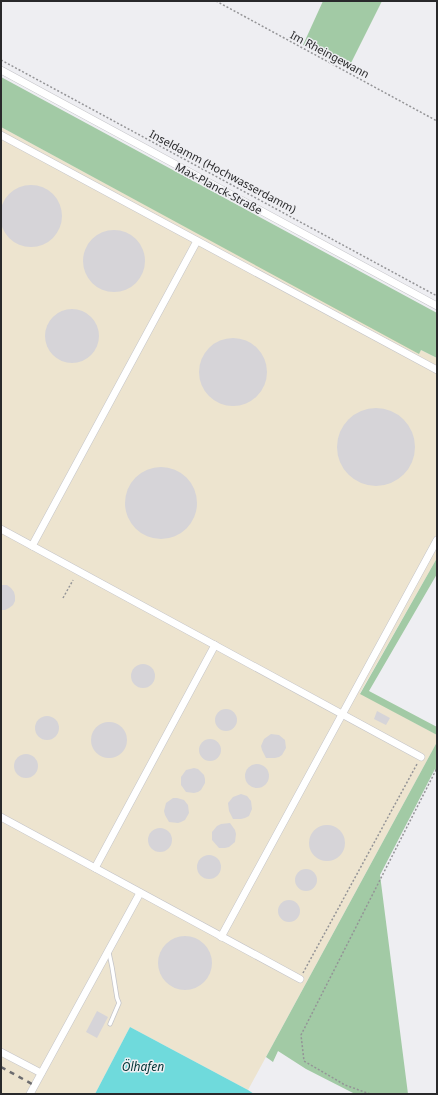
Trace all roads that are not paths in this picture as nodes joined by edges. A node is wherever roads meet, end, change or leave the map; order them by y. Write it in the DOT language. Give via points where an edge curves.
graph roads {
  1 [pos="1,70"];
  2 [pos="2,139"];
  3 [pos="197,241"];
  4 [pos="437,306"];
  5 [pos="437,370"];
  6 [pos="1,529"];
  7 [pos="437,540"];
  8 [pos="32,546"];
  9 [pos="215,645"];
  10 [pos="342,714"];
  11 [pos="421,757"];
  12 [pos="1,817"];
  13 [pos="95,868"];
  14 [pos="140,893"];
  15 [pos="221,937"];
  16 [pos="108,952"];
  17 [pos="300,979"];
  18 [pos="110,1024"];
  19 [pos="1,1052"];
  20 [pos="41,1073"];
  21 [pos="30,1094"];
  1 -- 4 [label="street, Max-Planck-Straße"];
  2 -- 3 [label="street"];
  3 -- 5 [label="street"];
  3 -- 8 [label="street"];
  6 -- 8 [label="street"];
  7 -- 10 [label="street"];
  8 -- 9 [label="street"];
  9 -- 10 [label="street"];
  9 -- 13 [label="street"];
  10 -- 11 [label="street"];
  10 -- 15 [label="street"];
  12 -- 13 [label="street"];
  13 -- 14 [label="street"];
  14 -- 15 [label="street"];
  14 -- 16 [label="street"];
  15 -- 17 [label="street"];
  16 -- 18 [label="lane" via="119,1003"];
  16 -- 20 [label="street"];
  19 -- 20 [label="street"];
  20 -- 21 [label="street"];
}
